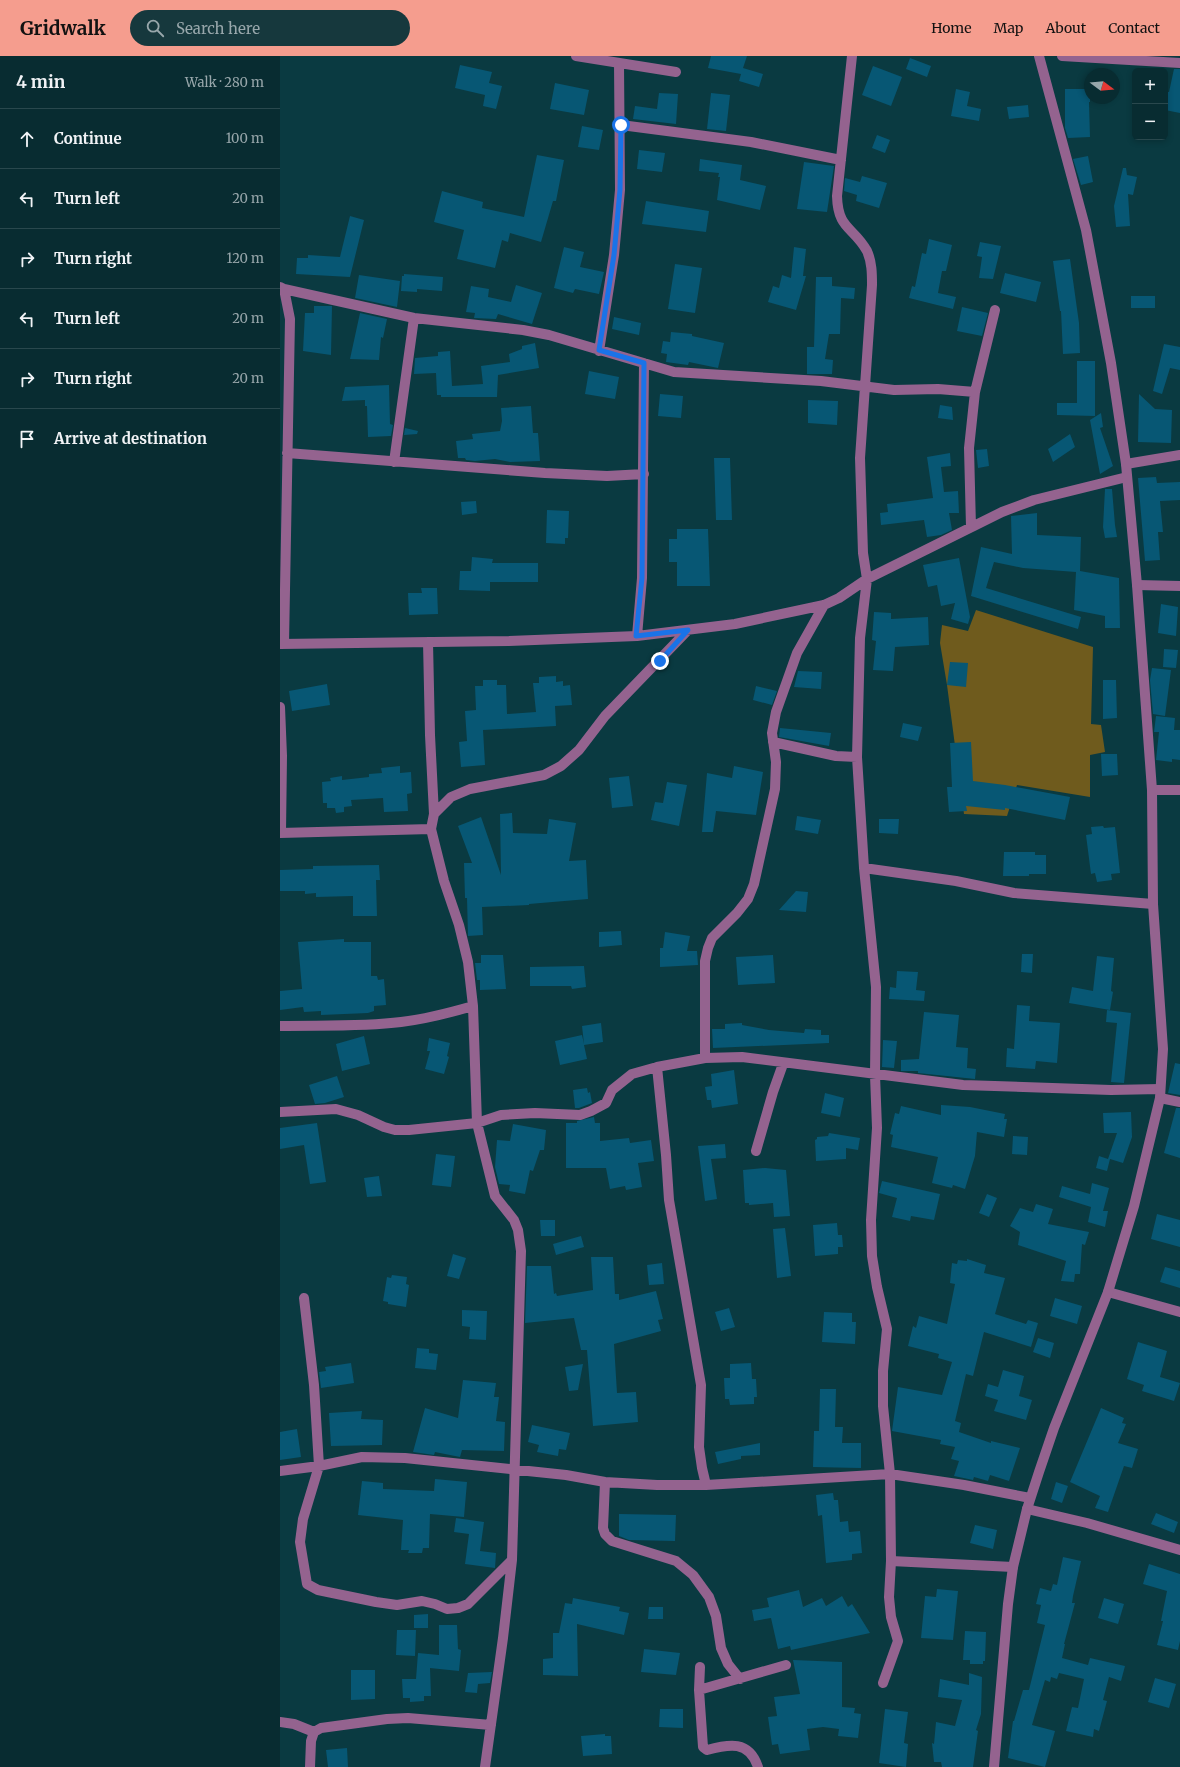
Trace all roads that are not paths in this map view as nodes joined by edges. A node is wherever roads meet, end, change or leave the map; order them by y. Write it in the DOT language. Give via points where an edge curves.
graph roads {
  1 [pos="576,56"];
  2 [pos="852,56"];
  3 [pos="1039,56"];
  4 [pos="1062,56"];
  5 [pos="619,63"];
  6 [pos="1180,63"];
  7 [pos="676,72"];
  8 [pos="621,125"];
  9 [pos="841,160"];
  10 [pos="282,288"];
  11 [pos="995,310"];
  12 [pos="414,318"];
  13 [pos="599,350"];
  14 [pos="644,363"];
  15 [pos="865,387"];
  16 [pos="975,392"];
  17 [pos="287,454"];
  18 [pos="1180,455"];
  19 [pos="394,462"];
  20 [pos="1126,464"];
  21 [pos="644,474"];
  22 [pos="1127,477"];
  23 [pos="971,527"];
  24 [pos="867,579"];
  25 [pos="1137,585"];
  26 [pos="1180,586"];
  27 [pos="824,605"];
  28 [pos="688,630"];
  29 [pos="636,636"];
  30 [pos="428,642"];
  31 [pos="282,644"];
  32 [pos="280,707"];
  33 [pos="773,742"];
  34 [pos="857,756"];
  35 [pos="1152,790"];
  36 [pos="1180,790"];
  37 [pos="434,814"];
  38 [pos="430,829"];
  39 [pos="281,833"];
  40 [pos="864,868"];
  41 [pos="1153,904"];
  42 [pos="473,1006"];
  43 [pos="280,1026"];
  44 [pos="705,1058"];
  45 [pos="783,1064"];
  46 [pos="657,1067"];
  47 [pos="875,1075"];
  48 [pos="1160,1093"];
  49 [pos="1180,1102"];
  50 [pos="280,1112"];
  51 [pos="477,1123"];
  52 [pos="756,1151"];
  53 [pos="1108,1292"];
  54 [pos="304,1298"];
  55 [pos="1180,1312"];
  56 [pos="319,1466"];
  57 [pos="514,1470"];
  58 [pos="280,1471"];
  59 [pos="890,1474"];
  60 [pos="605,1482"];
  61 [pos="706,1485"];
  62 [pos="1030,1498"];
  63 [pos="1027,1509"];
  64 [pos="1180,1550"];
  65 [pos="512,1560"];
  66 [pos="891,1561"];
  67 [pos="1013,1567"];
  68 [pos="786,1665"];
  69 [pos="700,1667"];
  70 [pos="740,1679"];
  71 [pos="883,1683"];
  72 [pos="699,1690"];
  73 [pos="280,1722"];
  74 [pos="491,1725"];
  75 [pos="314,1732"];
  76 [pos="310,1767"];
  77 [pos="485,1767"];
  78 [pos="758,1767"];
  79 [pos="994,1767"];
  1 -- 5 [label="street"];
  2 -- 9 [label="street"];
  3 -- 20 [label="street" via="1086,230 1111,363"];
  4 -- 6 [label="street"];
  5 -- 7 [label="street"];
  5 -- 8 [label="street"];
  8 -- 9 [label="street" via="751,142"];
  8 -- 13 [label="street" via="620,190 614,255"];
  9 -- 15 [label="street" via="837,210 843,224 861,242 871,263 872,285"];
  10 -- 12 [label="street"];
  10 -- 17 [label="street" via="290,319"];
  11 -- 16 [label="street"];
  12 -- 13 [label="street" via="523,330"];
  12 -- 19 [label="street"];
  13 -- 14 [label="street"];
  14 -- 15 [label="street" via="674,372 821,381"];
  14 -- 21 [label="street"];
  15 -- 16 [label="street"];
  15 -- 24 [label="street" via="860,458 863,553"];
  16 -- 23 [label="street" via="969,448"];
  17 -- 19 [label="street"];
  17 -- 31 [label="street"];
  18 -- 20 [label="street"];
  19 -- 21 [label="street" via="607,476"];
  20 -- 22 [label="street"];
  21 -- 29 [label="street" via="642,578"];
  22 -- 23 [label="street" via="1034,500"];
  22 -- 25 [label="street"];
  23 -- 24 [label="street"];
  24 -- 27 [label="street"];
  24 -- 34 [label="street" via="860,638"];
  25 -- 26 [label="street"];
  25 -- 35 [label="street"];
  27 -- 28 [label="street" via="735,624"];
  27 -- 33 [label="street" via="797,653 774,723"];
  28 -- 29 [label="street"];
  28 -- 37 [label="street" via="605,716 579,750 561,766 544,775 470,790 451,797"];
  29 -- 30 [label="street"];
  30 -- 31 [label="street"];
  30 -- 37 [label="street"];
  32 -- 39 [label="street"];
  33 -- 34 [label="street" via="836,756"];
  33 -- 44 [label="street" via="776,762 775,790 754,884 748,899 737,914 712,938 705,961"];
  34 -- 40 [label="street"];
  35 -- 36 [label="street"];
  35 -- 41 [label="street"];
  37 -- 38 [label="street"];
  38 -- 39 [label="street"];
  38 -- 42 [label="street" via="468,962"];
  40 -- 41 [label="street" via="956,881 1014,893"];
  40 -- 47 [label="street" via="876,987"];
  41 -- 48 [label="street" via="1163,1049"];
  42 -- 43 [label="street" via="400,1022"];
  42 -- 51 [label="street"];
  44 -- 45 [label="street" via="742,1057"];
  44 -- 46 [label="street"];
  45 -- 47 [label="street"];
  45 -- 52 [label="street"];
  46 -- 51 [label="street" via="632,1074 612,1090 606,1103 580,1115 501,1115"];
  46 -- 61 [label="street" via="669,1200 701,1385 699,1447"];
  47 -- 48 [label="street" via="963,1085"];
  47 -- 59 [label="street" via="877,1128 871,1220 872,1249 877,1288 887,1329 883,1406"];
  48 -- 49 [label="street"];
  48 -- 53 [label="street" via="1134,1206"];
  50 -- 51 [label="street" via="336,1109 395,1130"];
  51 -- 57 [label="street" via="495,1196 514,1220 521,1251"];
  53 -- 55 [label="street"];
  53 -- 62 [label="street" via="1054,1428"];
  54 -- 56 [label="street" via="314,1385"];
  56 -- 57 [label="street" via="362,1457 405,1458"];
  56 -- 58 [label="street"];
  56 -- 65 [label="street" via="303,1519 300,1542 307,1584 318,1590 397,1605 422,1601 448,1609 458,1608 468,1604"];
  57 -- 60 [label="street"];
  57 -- 65 [label="street"];
  59 -- 61 [label="street"];
  59 -- 62 [label="street"];
  59 -- 66 [label="street"];
  60 -- 61 [label="street"];
  60 -- 70 [label="street" via="605,1534 612,1541 676,1560 693,1575 709,1597 728,1664"];
  62 -- 63 [label="street"];
  63 -- 64 [label="street"];
  63 -- 67 [label="street"];
  65 -- 74 [label="street"];
  66 -- 67 [label="street"];
  66 -- 71 [label="street" via="889,1597 898,1642"];
  67 -- 79 [label="street"];
  68 -- 70 [label="street"];
  69 -- 72 [label="street"];
  70 -- 72 [label="street"];
  72 -- 78 [label="street" via="703,1747 707,1750 727,1744 738,1745 749,1753"];
  73 -- 75 [label="street" via="294,1724"];
  74 -- 75 [label="street" via="408,1718 322,1728"];
  74 -- 77 [label="street"];
  75 -- 76 [label="street"];
}
